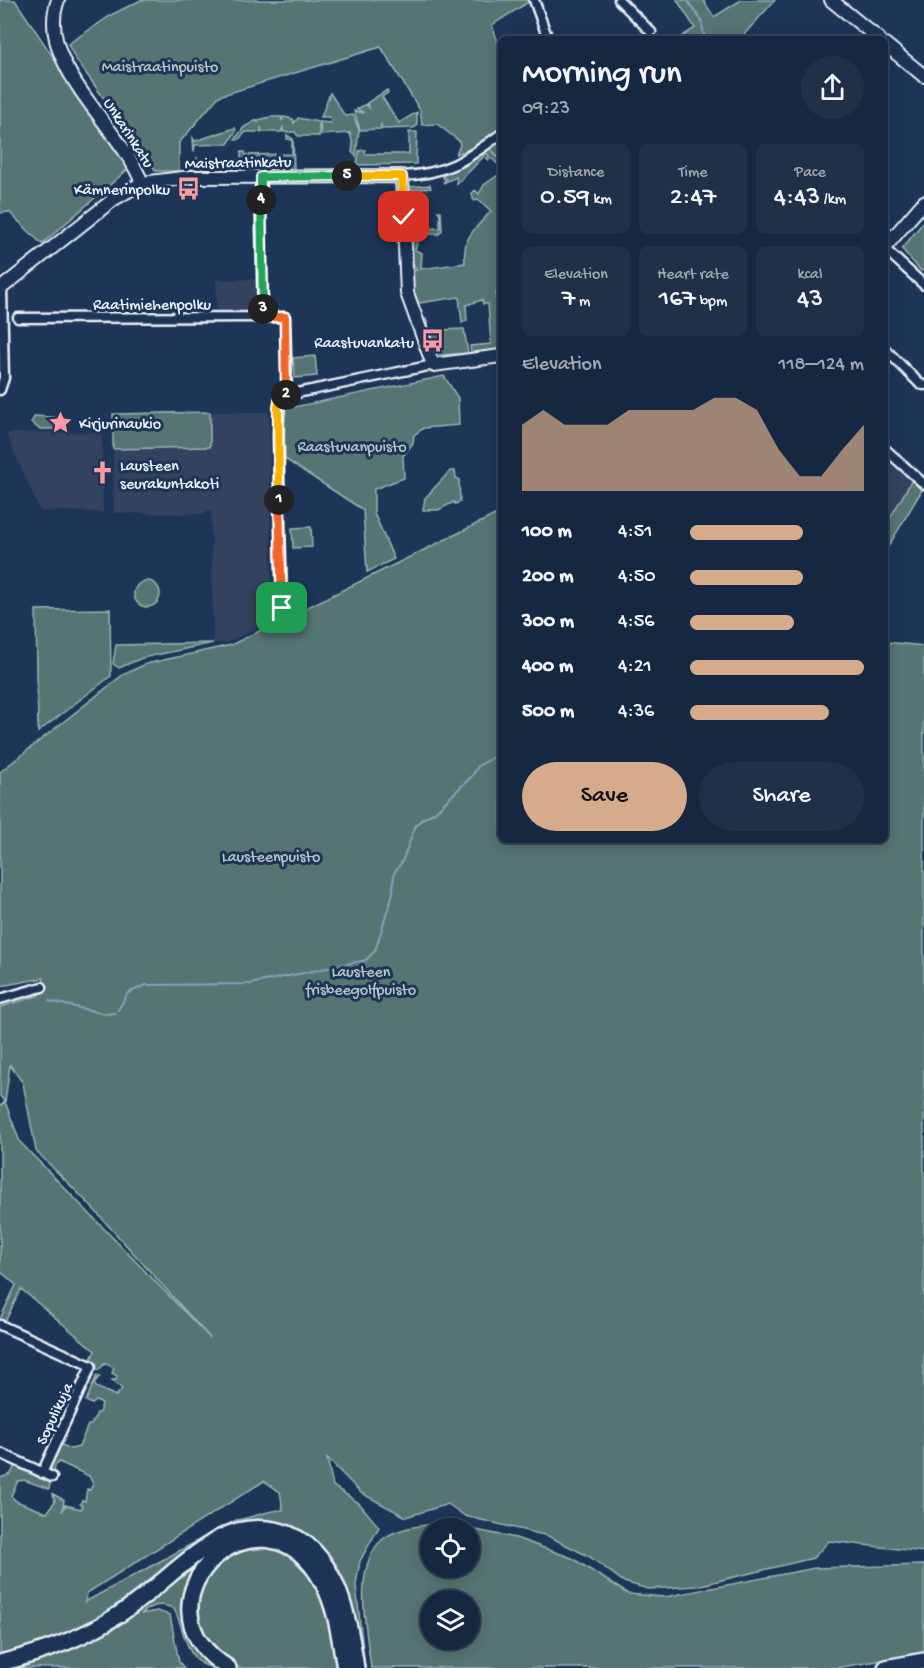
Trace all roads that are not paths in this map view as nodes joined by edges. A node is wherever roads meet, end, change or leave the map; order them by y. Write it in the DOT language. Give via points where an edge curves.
graph roads {
  1 [pos="58,0"];
  2 [pos="534,0"];
  3 [pos="619,0"];
  4 [pos="831,0"];
  5 [pos="651,33"];
  6 [pos="547,36"];
  7 [pos="875,36"];
  8 [pos="888,46"];
  9 [pos="924,76"];
  10 [pos="498,136"];
  11 [pos="402,176"];
  12 [pos="261,177"];
  13 [pos="142,183"];
  14 [pos="924,202"];
  15 [pos="888,244"];
  16 [pos="888,251"];
  17 [pos="924,285"];
  18 [pos="1,289"];
  19 [pos="263,317"];
  20 [pos="18,318"];
  21 [pos="888,352"];
  22 [pos="498,356"];
  23 [pos="433,365"];
  24 [pos="922,385"];
  25 [pos="0,390"];
  26 [pos="284,396"];
  27 [pos="888,451"];
  28 [pos="923,480"];
  29 [pos="282,608"];
  30 [pos="42,987"];
  31 [pos="0,999"];
  32 [pos="0,1325"];
  33 [pos="0,1454"];
  34 [pos="42,1473"];
  35 [pos="52,1477"];
  36 [pos="924,1661"];
  37 [pos="0,1664"];
  38 [pos="228,1668"];
  39 [pos="345,1668"];
  40 [pos="356,1668"];
  41 [pos="886,1668"];
  1 -- 13 [label="street, Unkarinkatu" via="53,27 61,58 126,151"];
  2 -- 6 [label="street"];
  3 -- 5 [label="street"];
  4 -- 7 [label="street"];
  8 -- 9 [label="street"];
  10 -- 11 [label="street, Maistraatinkatu" via="451,168"];
  11 -- 12 [label="street, Maistraatinkatu"];
  11 -- 23 [label="street" via="407,293"];
  12 -- 13 [label="street, Maistraatinkatu" via="175,178"];
  12 -- 19 [label="street"];
  13 -- 18 [label="street, Maistraatinkatu" via="114,199"];
  14 -- 15 [label="street"];
  16 -- 17 [label="street"];
  18 -- 25 [label="street" via="4,378"];
  19 -- 20 [label="street, Raatimiehenpolku"];
  19 -- 26 [label="street, Raatimiehenpolku" via="285,317"];
  21 -- 24 [label="street"];
  22 -- 23 [label="street"];
  23 -- 26 [label="street"];
  26 -- 29 [label="street" via="278,416"];
  27 -- 28 [label="street"];
  30 -- 31 [label="street"];
  32 -- 34 [label="street, Sopulikuja" via="90,1366"];
  33 -- 34 [label="street"];
  34 -- 35 [label="street"];
  36 -- 41 [label="highway"];
  37 -- 40 [label="highway" via="97,1628 137,1603 219,1539 244,1529 261,1528 298,1539 315,1551 327,1568 345,1607"];
  38 -- 39 [label="highway" via="212,1657 197,1636 191,1614 193,1592 201,1570 216,1555 242,1542 258,1540 294,1551 318,1576 333,1608"];
}
